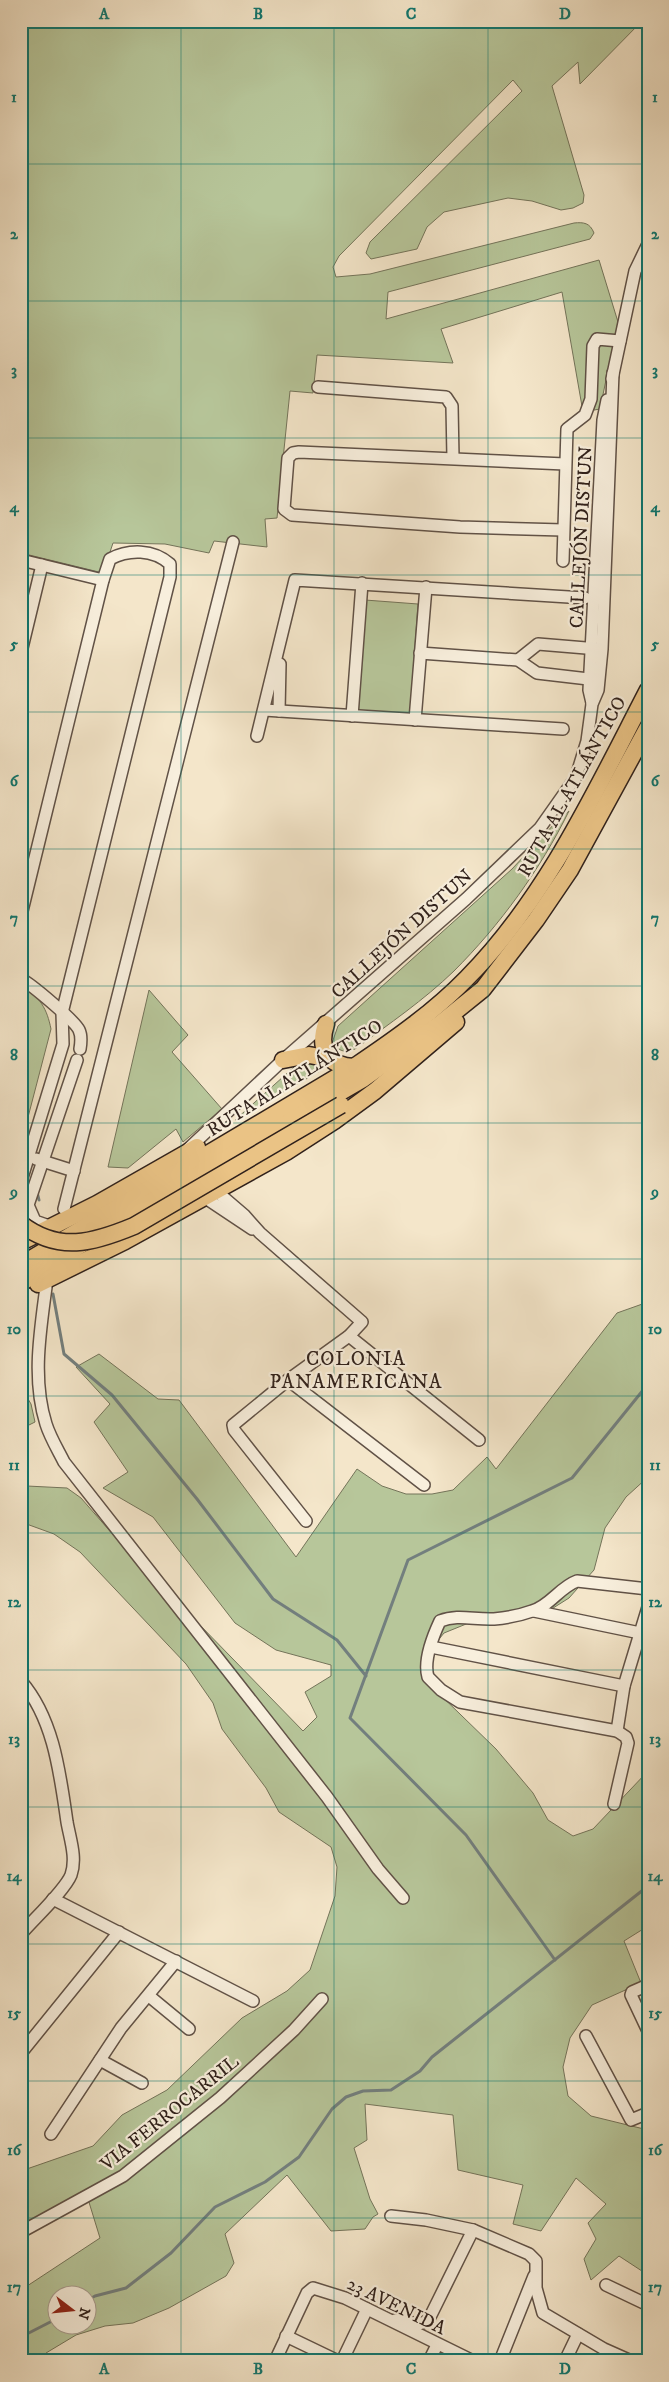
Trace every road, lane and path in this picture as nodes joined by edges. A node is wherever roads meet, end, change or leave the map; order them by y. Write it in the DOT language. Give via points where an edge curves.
graph roads {
  1 [pos="648,244"];
  2 [pos="620,341"];
  3 [pos="318,387"];
  4 [pos="453,458"];
  5 [pos="565,464"];
  6 [pos="563,530"];
  7 [pos="233,542"];
  8 [pos="21,560"];
  9 [pos="563,561"];
  10 [pos="42,565"];
  11 [pos="103,580"];
  12 [pos="362,583"];
  13 [pos="426,587"];
  14 [pos="585,598"];
  15 [pos="280,642"];
  16 [pos="597,649"];
  17 [pos="21,652"];
  18 [pos="420,653"];
  19 [pos="518,660"];
  20 [pos="595,680"];
  21 [pos="648,690"];
  22 [pos="264,710"];
  23 [pos="279,711"];
  24 [pos="352,716"];
  25 [pos="415,720"];
  26 [pos="648,727"];
  27 [pos="564,729"];
  28 [pos="257,736"];
  29 [pos="21,915"];
  30 [pos="21,979"];
  31 [pos="483,990"];
  32 [pos="62,1013"];
  33 [pos="326,1024"];
  34 [pos="63,1044"];
  35 [pos="79,1051"];
  36 [pos="330,1059"];
  37 [pos="283,1060"];
  38 [pos="354,1067"];
  39 [pos="323,1086"];
  40 [pos="367,1097"];
  41 [pos="181,1156"];
  42 [pos="25,1161"];
  43 [pos="42,1162"];
  44 [pos="74,1171"];
  45 [pos="21,1181"];
  46 [pos="210,1194"];
  47 [pos="64,1209"];
  48 [pos="21,1224"];
  49 [pos="52,1227"];
  50 [pos="21,1242"];
  51 [pos="21,1265"];
  52 [pos="21,1283"];
  53 [pos="46,1287"];
  54 [pos="21,1294"];
  55 [pos="349,1336"];
  56 [pos="288,1380"];
  57 [pos="479,1440"];
  58 [pos="424,1485"];
  59 [pos="306,1520"];
  60 [pos="648,1589"];
  61 [pos="648,1607"];
  62 [pos="534,1611"];
  63 [pos="640,1633"];
  64 [pos="430,1647"];
  65 [pos="21,1681"];
  66 [pos="624,1686"];
  67 [pos="617,1731"];
  68 [pos="614,1804"];
  69 [pos="403,1898"];
  70 [pos="52,1899"];
  71 [pos="119,1932"];
  72 [pos="21,1934"];
  73 [pos="176,1961"];
  74 [pos="648,1985"];
  75 [pos="148,1996"];
  76 [pos="322,1999"];
  77 [pos="253,2001"];
  78 [pos="189,2029"];
  79 [pos="648,2031"];
  80 [pos="586,2036"];
  81 [pos="21,2053"];
  82 [pos="100,2060"];
  83 [pos="142,2083"];
  84 [pos="648,2113"];
  85 [pos="51,2134"];
  86 [pos="391,2216"];
  87 [pos="473,2230"];
  88 [pos="21,2232"];
  89 [pos="535,2272"];
  90 [pos="606,2285"];
  91 [pos="648,2304"];
  92 [pos="367,2309"];
  93 [pos="382,2317"];
  94 [pos="578,2334"];
  95 [pos="286,2336"];
  96 [pos="437,2345"];
  97 [pos="275,2361"];
  98 [pos="338,2361"];
  99 [pos="342,2361"];
  100 [pos="429,2361"];
  101 [pos="473,2361"];
  102 [pos="500,2361"];
  103 [pos="565,2361"];
  104 [pos="631,2361"];
  1 -- 2 [label="street, CALLEJÓN DISTUN" via="635,271"];
  2 -- 5 [label="street" via="597,339 593,346 591,399 585,415 567,429"];
  2 -- 16 [label="street, CALLEJÓN DISTUN" via="613,373"];
  3 -- 4 [label="street" via="446,396 452,406"];
  4 -- 5 [label="street"];
  4 -- 6 [label="street" via="293,453 288,458 284,509 292,515 460,527"];
  5 -- 6 [label="street"];
  6 -- 9 [label="street"];
  7 -- 44 [label="street"];
  8 -- 10 [label="street"];
  10 -- 11 [label="street"];
  10 -- 17 [label="street"];
  11 -- 29 [label="street"];
  11 -- 32 [label="street" via="110,559 122,553 137,551 163,557 170,564 170,577"];
  12 -- 13 [label="street"];
  12 -- 15 [label="street" via="295,580"];
  12 -- 24 [label="street"];
  13 -- 14 [label="street"];
  13 -- 18 [label="street"];
  15 -- 22 [label="street"];
  15 -- 23 [label="street"];
  16 -- 19 [label="street" via="538,644"];
  16 -- 20 [label="street, CALLEJÓN DISTUN"];
  18 -- 19 [label="street"];
  18 -- 25 [label="street"];
  19 -- 20 [label="street" via="537,673"];
  20 -- 33 [label="street, CALLEJÓN DISTUN" via="589,690 592,704 587,741 576,777 540,828"];
  21 -- 38 [label="highway, RUTA AL ATLÁNTICO" via="556,861 503,936 446,997"];
  22 -- 23 [label="street"];
  22 -- 28 [label="street"];
  23 -- 24 [label="street"];
  24 -- 25 [label="street"];
  25 -- 27 [label="street"];
  26 -- 31 [label="highway, RUTA AL ATLÁNTICO" via="570,870"];
  30 -- 32 [label="street" via="43,993"];
  31 -- 40 [label="highway" via="448,1031"];
  31 -- 52 [label="highway, RUTA AL ATLÁNTICO" via="363,1079 120,1220"];
  32 -- 34 [label="street"];
  32 -- 35 [label="street" via="79,1030"];
  33 -- 36 [label="highway" via="322,1036"];
  33 -- 37 [label="street, CALLEJÓN DISTUN"];
  34 -- 35 [label="street" via="72,1040"];
  34 -- 42 [label="street"];
  35 -- 43 [label="street"];
  36 -- 37 [label="highway" via="309,1056"];
  36 -- 38 [label="highway"];
  37 -- 41 [label="street, CALLEJÓN DISTUN"];
  38 -- 39 [label="highway, RUTA AL ATLÁNTICO"];
  39 -- 41 [label="highway" via="295,1094"];
  39 -- 51 [label="highway, RUTA AL ATLÁNTICO"];
  40 -- 46 [label="highway" via="286,1152"];
  40 -- 48 [label="highway, bridge" via="341,1105 134,1226 110,1236 73,1243 54,1242"];
  41 -- 49 [label="highway"];
  42 -- 43 [label="street"];
  42 -- 45 [label="street"];
  43 -- 44 [label="street"];
  43 -- 49 [label="street" via="28,1204 29,1211 35,1221"];
  44 -- 47 [label="street"];
  46 -- 54 [label="highway"];
  46 -- 55 [label="street" via="238,1222 260,1233 361,1319 361,1324"];
  49 -- 50 [label="highway"];
  53 -- 69 [label="street" via="37,1383 46,1424 64,1462"];
  55 -- 56 [label="street"];
  55 -- 57 [label="street"];
  56 -- 58 [label="street"];
  56 -- 59 [label="street" via="233,1426"];
  60 -- 62 [label="street" via="578,1581"];
  61 -- 63 [label="street"];
  62 -- 63 [label="street"];
  62 -- 64 [label="street" via="494,1619 451,1617 440,1621"];
  63 -- 66 [label="street"];
  64 -- 66 [label="street"];
  64 -- 67 [label="street" via="428,1677 460,1702"];
  65 -- 70 [label="street" via="32,1694 48,1730 59,1772 73,1857 70,1878"];
  66 -- 67 [label="street"];
  67 -- 68 [label="street" via="626,1737 628,1743"];
  70 -- 71 [label="street"];
  70 -- 72 [label="street"];
  71 -- 73 [label="street"];
  71 -- 81 [label="street"];
  73 -- 75 [label="street"];
  73 -- 77 [label="street"];
  74 -- 79 [label="street" via="631,1995"];
  75 -- 78 [label="street"];
  75 -- 82 [label="street"];
  76 -- 88 [label="street, VIA FERROCARRIL" via="294,2030 220,2098 123,2176"];
  80 -- 84 [label="street" via="633,2120"];
  82 -- 83 [label="street"];
  82 -- 85 [label="street"];
  86 -- 87 [label="street"];
  87 -- 89 [label="street" via="529,2254 536,2261"];
  87 -- 93 [label="street" via="428,2321 419,2324"];
  89 -- 94 [label="street" via="543,2313"];
  89 -- 102 [label="street"];
  90 -- 91 [label="street"];
  92 -- 93 [label="street, 23 AVENIDA"];
  92 -- 95 [label="street, 23 AVENIDA" via="332,2292 311,2288"];
  92 -- 99 [label="street"];
  93 -- 96 [label="street, 23 AVENIDA"];
  94 -- 103 [label="street"];
  94 -- 104 [label="street"];
  95 -- 97 [label="street"];
  95 -- 98 [label="street"];
  96 -- 100 [label="street"];
  96 -- 101 [label="street, 23 AVENIDA"];
}
